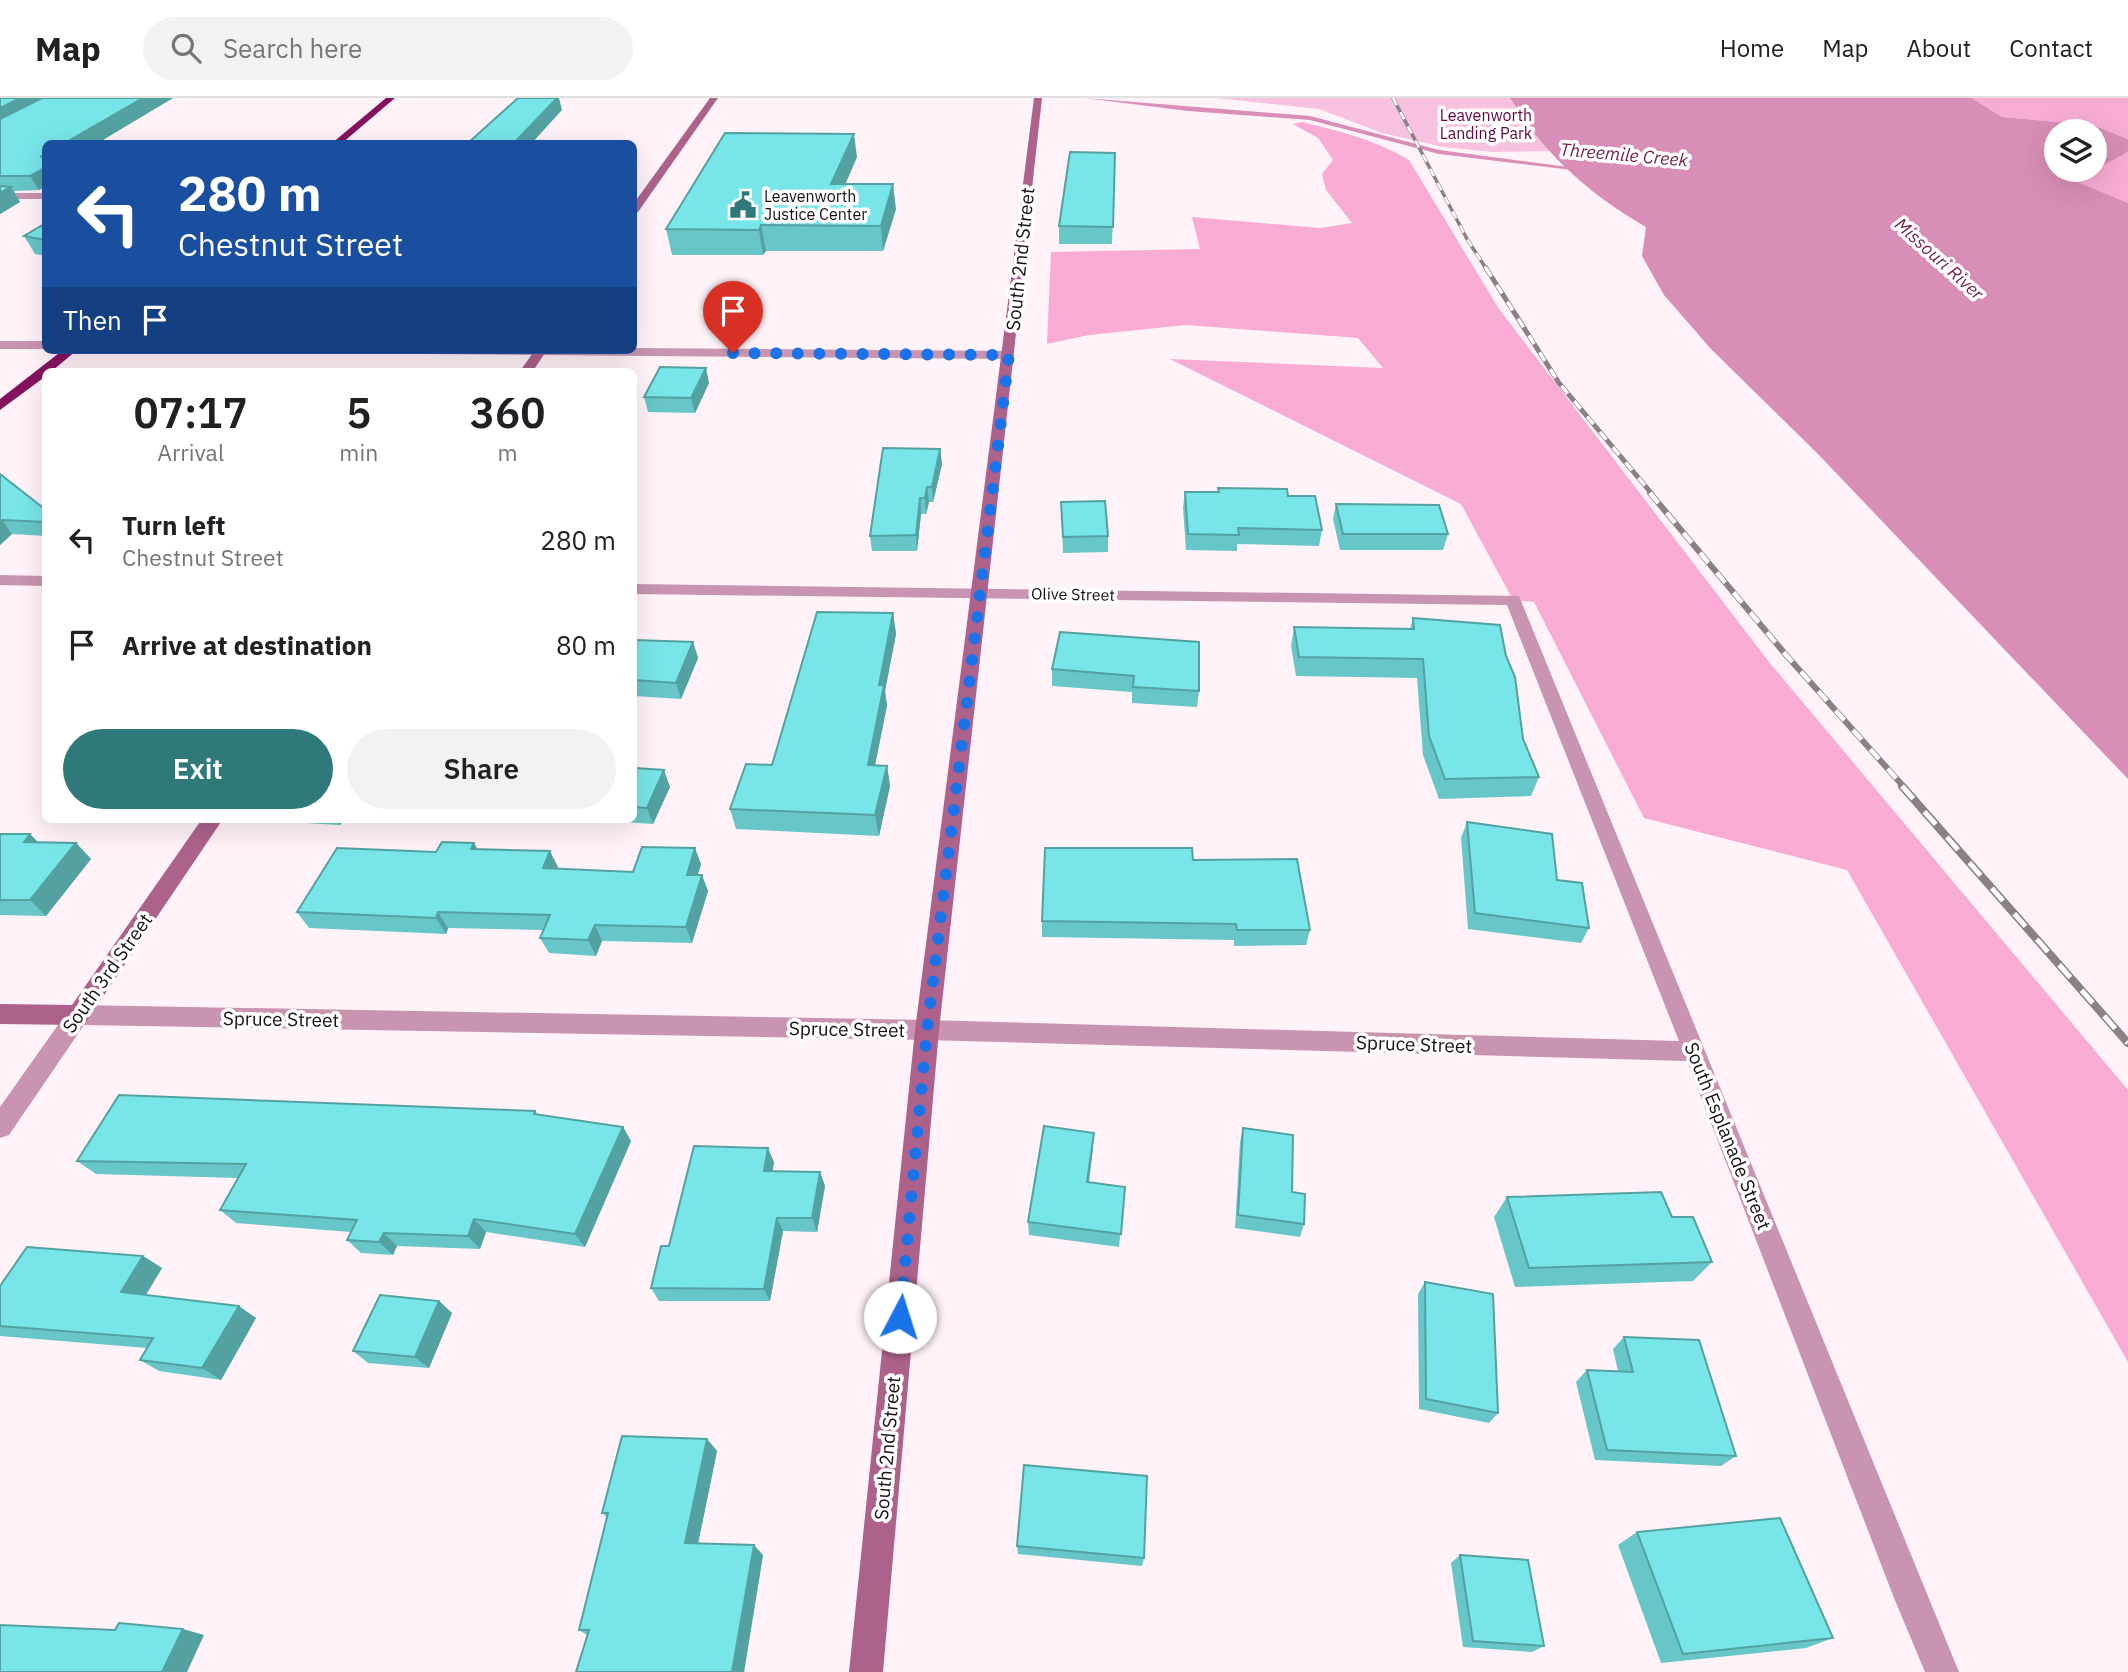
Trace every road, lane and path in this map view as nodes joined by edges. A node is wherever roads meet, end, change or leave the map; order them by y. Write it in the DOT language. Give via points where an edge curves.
graph roads {
  1 [pos="391,98"];
  2 [pos="714,98"];
  3 [pos="1037,104"];
  4 [pos="340,140"];
  5 [pos="0,196"];
  6 [pos="42,196"];
  7 [pos="637,203"];
  8 [pos="0,345"];
  9 [pos="42,345"];
  10 [pos="637,352"];
  11 [pos="66,354"];
  12 [pos="1009,355"];
  13 [pos="48,368"];
  14 [pos="42,373"];
  15 [pos="0,406"];
  16 [pos="0,580"];
  17 [pos="42,581"];
  18 [pos="637,589"];
  19 [pos="981,592"];
  20 [pos="1513,600"];
  21 [pos="210,823"];
  22 [pos="0,1014"];
  23 [pos="78,1015"];
  24 [pos="927,1030"];
  25 [pos="1695,1051"];
  26 [pos="0,1127"];
  27 [pos="866,1672"];
  28 [pos="1942,1672"];
  1 -- 4 [label="highway"];
  2 -- 7 [label="street"];
  3 -- 12 [label="street, South 2nd Street"];
  5 -- 6 [label="street"];
  8 -- 9 [label="street"];
  10 -- 12 [label="street"];
  11 -- 13 [label="highway"];
  12 -- 19 [label="street, South 2nd Street"];
  14 -- 15 [label="highway"];
  16 -- 17 [label="street"];
  18 -- 19 [label="street, Olive Street"];
  19 -- 20 [label="street, Olive Street"];
  19 -- 24 [label="street, South 2nd Street"];
  20 -- 25 [label="street, South Esplanade Street"];
  21 -- 23 [label="street, South 3rd Street"];
  22 -- 23 [label="street, Spruce Street"];
  23 -- 24 [label="street, Spruce Street"];
  23 -- 26 [label="street, South 3rd Street"];
  24 -- 25 [label="street, Spruce Street"];
  24 -- 27 [label="street, South 2nd Street"];
  25 -- 28 [label="street, South Esplanade Street"];
}
